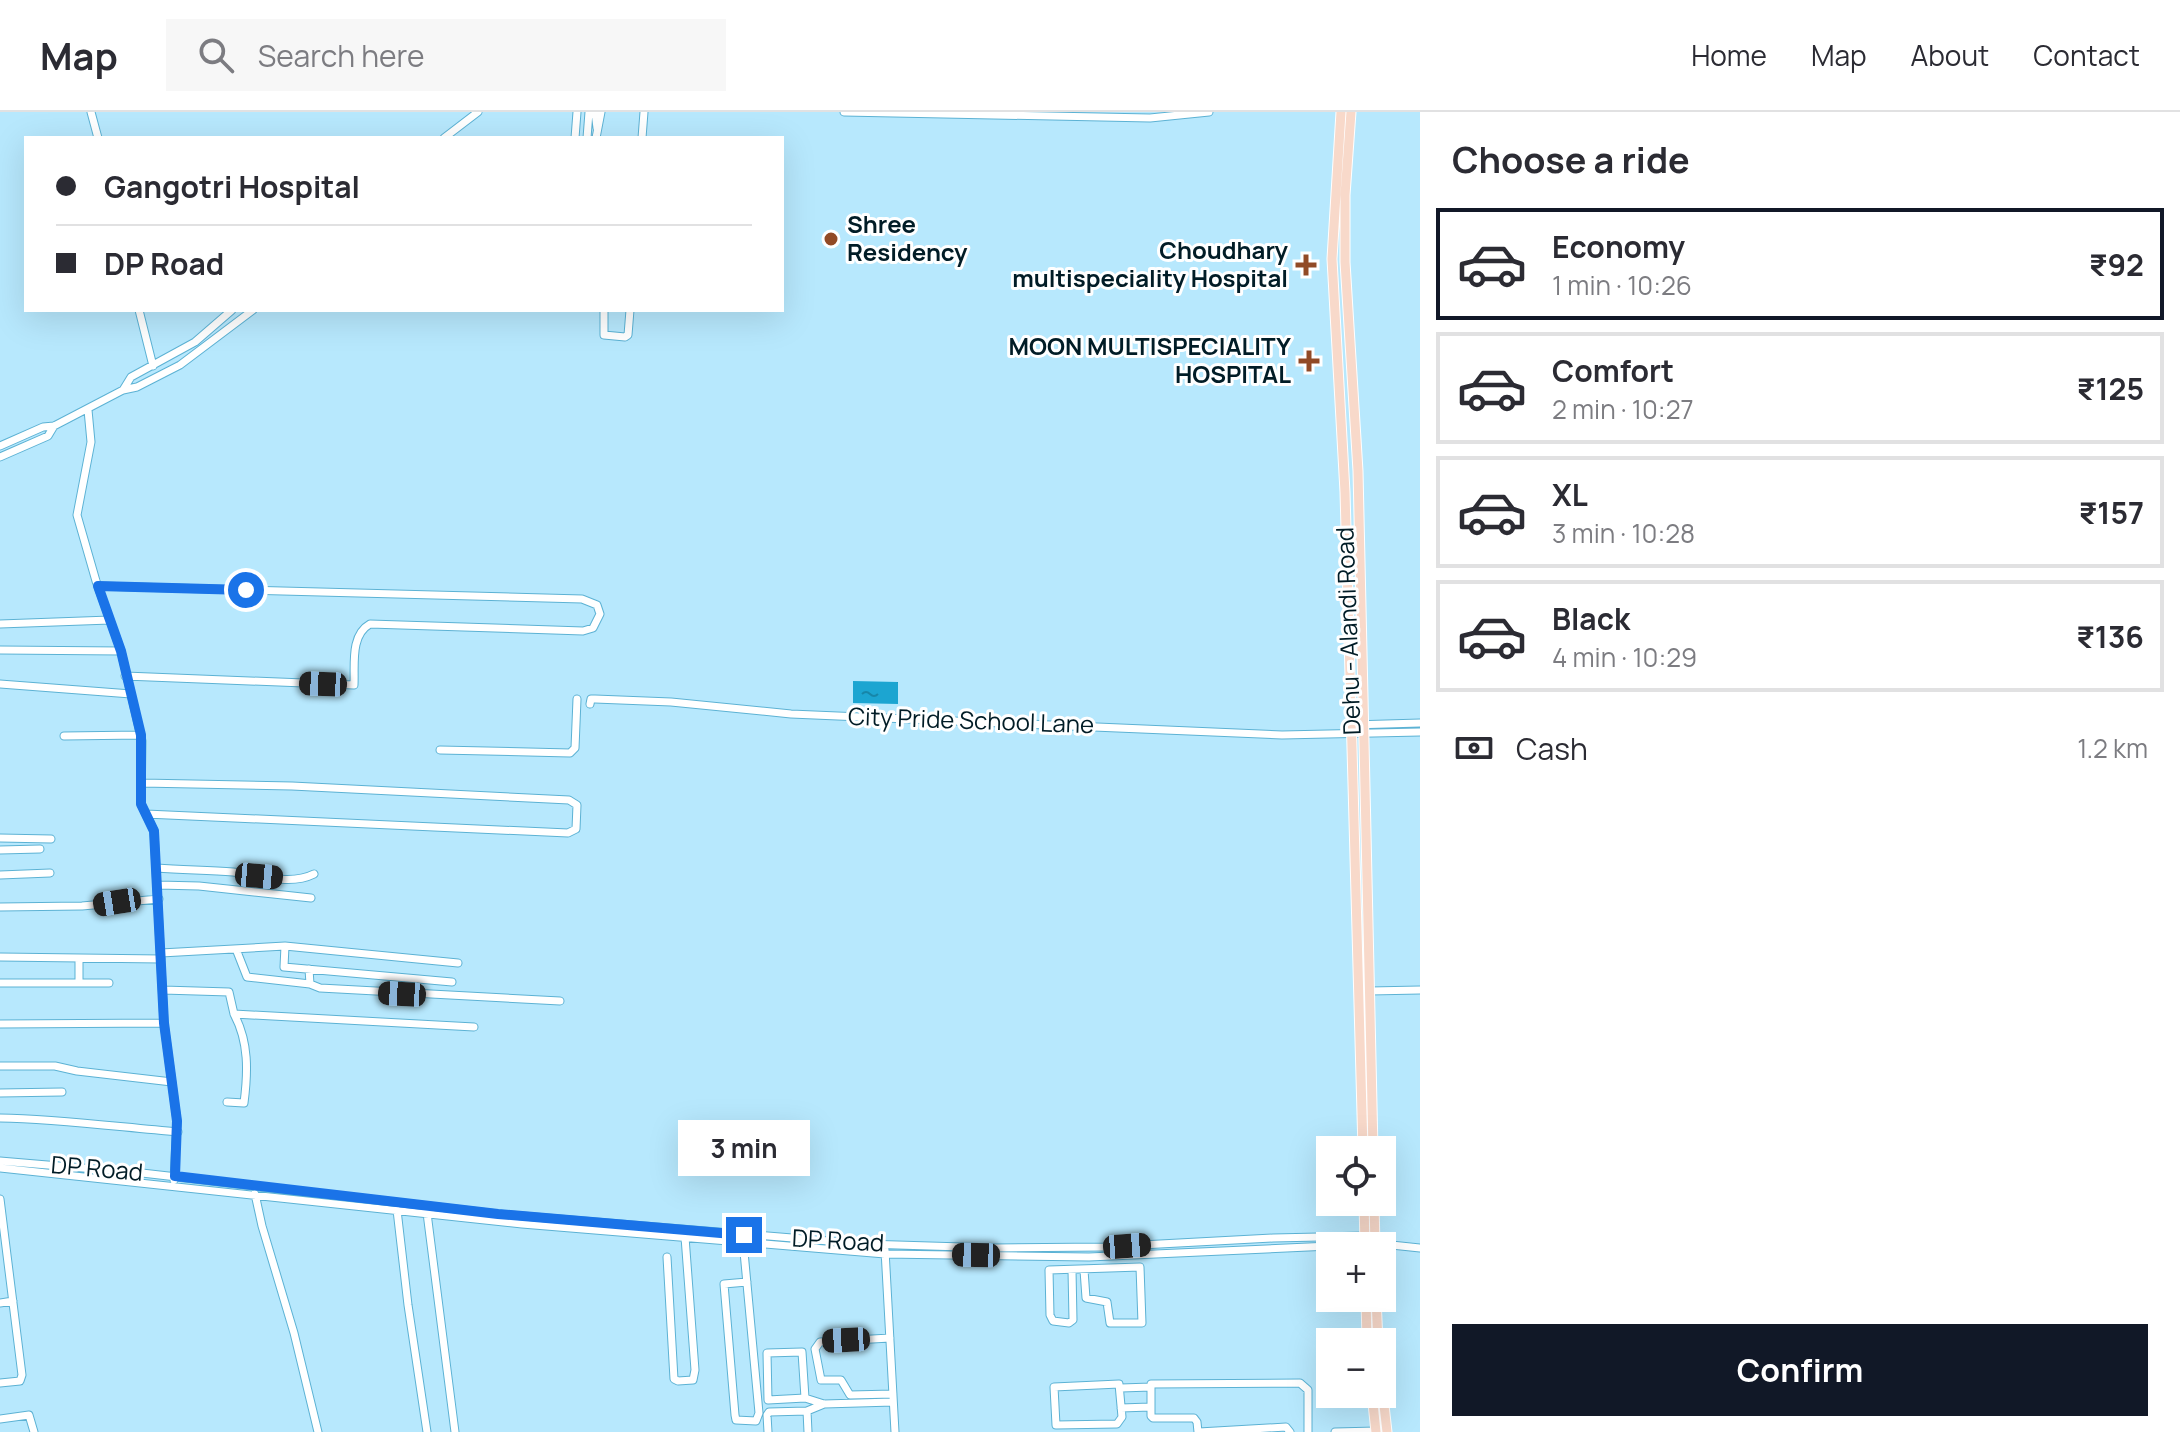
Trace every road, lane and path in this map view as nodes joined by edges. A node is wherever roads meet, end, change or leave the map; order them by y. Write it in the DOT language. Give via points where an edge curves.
graph roads {
  1 [pos="91,112"];
  2 [pos="577,112"];
  3 [pos="595,112"];
  4 [pos="644,112"];
  5 [pos="844,112"];
  6 [pos="1209,112"];
  7 [pos="1341,112"];
  8 [pos="1351,112"];
  9 [pos="476,114"];
  10 [pos="97,136"];
  11 [pos="447,136"];
  12 [pos="454,136"];
  13 [pos="575,136"];
  14 [pos="588,136"];
  15 [pos="596,136"];
  16 [pos="642,136"];
  17 [pos="140,312"];
  18 [pos="230,312"];
  19 [pos="250,312"];
  20 [pos="604,312"];
  21 [pos="630,312"];
  22 [pos="153,366"];
  23 [pos="123,390"];
  24 [pos="88,410"];
  25 [pos="54,426"];
  26 [pos="0,446"];
  27 [pos="0,457"];
  28 [pos="98,586"];
  29 [pos="110,620"];
  30 [pos="0,624"];
  31 [pos="0,650"];
  32 [pos="121,651"];
  33 [pos="125,676"];
  34 [pos="0,684"];
  35 [pos="131,694"];
  36 [pos="577,699"];
  37 [pos="590,702"];
  38 [pos="1420,723"];
  39 [pos="1352,729"];
  40 [pos="1365,729"];
  41 [pos="1420,732"];
  42 [pos="141,735"];
  43 [pos="64,736"];
  44 [pos="440,750"];
  45 [pos="142,783"];
  46 [pos="146,814"];
  47 [pos="0,838"];
  48 [pos="51,839"];
  49 [pos="40,849"];
  50 [pos="0,850"];
  51 [pos="157,868"];
  52 [pos="50,873"];
  53 [pos="314,874"];
  54 [pos="0,875"];
  55 [pos="158,885"];
  56 [pos="311,898"];
  57 [pos="159,899"];
  58 [pos="0,907"];
  59 [pos="285,946"];
  60 [pos="236,949"];
  61 [pos="161,956"];
  62 [pos="0,957"];
  63 [pos="79,959"];
  64 [pos="458,963"];
  65 [pos="309,969"];
  66 [pos="79,982"];
  67 [pos="452,982"];
  68 [pos="0,983"];
  69 [pos="109,983"];
  70 [pos="310,984"];
  71 [pos="163,990"];
  72 [pos="1420,990"];
  73 [pos="1370,991"];
  74 [pos="560,1001"];
  75 [pos="234,1014"];
  76 [pos="164,1023"];
  77 [pos="0,1024"];
  78 [pos="474,1027"];
  79 [pos="0,1066"];
  80 [pos="172,1082"];
  81 [pos="62,1092"];
  82 [pos="0,1093"];
  83 [pos="227,1102"];
  84 [pos="0,1118"];
  85 [pos="178,1132"];
  86 [pos="1363,1136"];
  87 [pos="1373,1136"];
  88 [pos="0,1161"];
  89 [pos="64,1166"];
  90 [pos="0,1168"];
  91 [pos="65,1176"];
  92 [pos="175,1176"];
  93 [pos="173,1186"];
  94 [pos="255,1187"];
  95 [pos="256,1198"];
  96 [pos="0,1199"];
  97 [pos="397,1210"];
  98 [pos="427,1213"];
  99 [pos="2,1225"];
  100 [pos="685,1237"];
  101 [pos="744,1239"];
  102 [pos="1316,1240"];
  103 [pos="885,1244"];
  104 [pos="1396,1245"];
  105 [pos="1316,1246"];
  106 [pos="1420,1248"];
  107 [pos="1127,1250"];
  108 [pos="885,1254"];
  109 [pos="1076,1256"];
  110 [pos="667,1257"];
  111 [pos="1077,1270"];
  112 [pos="747,1282"];
  113 [pos="13,1301"];
  114 [pos="0,1303"];
  115 [pos="890,1338"];
  116 [pos="0,1383"];
  117 [pos="1151,1387"];
  118 [pos="1121,1388"];
  119 [pos="805,1398"];
  120 [pos="893,1398"];
  121 [pos="824,1404"];
  122 [pos="1150,1407"];
  123 [pos="1121,1408"];
  124 [pos="1374,1408"];
  125 [pos="1384,1408"];
  126 [pos="807,1411"];
  127 [pos="0,1419"];
  128 [pos="1056,1428"];
  129 [pos="1092,1429"];
  130 [pos="1376,1431"];
  131 [pos="34,1432"];
  132 [pos="318,1432"];
  133 [pos="427,1432"];
  134 [pos="455,1432"];
  135 [pos="768,1432"];
  136 [pos="808,1432"];
  137 [pos="895,1432"];
  138 [pos="1199,1432"];
  139 [pos="1290,1432"];
  140 [pos="1308,1432"];
  141 [pos="1335,1432"];
  142 [pos="1387,1432"];
  1 -- 10 [label="street"];
  2 -- 13 [label="street"];
  3 -- 14 [label="street"];
  3 -- 15 [label="street"];
  4 -- 16 [label="street"];
  5 -- 6 [label="street" via="1150,118"];
  7 -- 39 [label="main road, Dehu - Alandi Road" via="1332,259"];
  8 -- 40 [label="main road, Dehu - Alandi Road" via="1345,262 1358,471"];
  9 -- 11 [label="street"];
  9 -- 12 [label="street"];
  17 -- 22 [label="street"];
  18 -- 22 [label="street" via="195,342"];
  19 -- 23 [label="street" via="180,365"];
  20 -- 21 [label="street" via="604,335 625,337"];
  22 -- 23 [label="street" via="131,377"];
  23 -- 24 [label="street"];
  24 -- 25 [label="street"];
  24 -- 28 [label="street" via="91,442 77,508"];
  25 -- 26 [label="street"];
  25 -- 27 [label="street" via="48,436"];
  28 -- 29 [label="street"];
  28 -- 33 [label="street" via="582,599 597,605 600,614 593,628 583,631 370,624 357,637 354,685"];
  29 -- 30 [label="street"];
  29 -- 32 [label="street"];
  31 -- 32 [label="street"];
  32 -- 33 [label="street"];
  33 -- 35 [label="street"];
  34 -- 35 [label="street"];
  35 -- 42 [label="street"];
  36 -- 44 [label="street" via="575,748 570,753"];
  37 -- 39 [label="street, City Pride School Lane" via="1270,735"];
  38 -- 40 [label="street"];
  39 -- 40 [label="street, City Pride School Lane"];
  39 -- 86 [label="main road, Dehu - Alandi Road"];
  40 -- 41 [label="street"];
  40 -- 73 [label="main road, Dehu - Alandi Road"];
  42 -- 43 [label="street"];
  42 -- 45 [label="street"];
  45 -- 46 [label="street"];
  45 -- 46 [label="street" via="569,800 577,805 576,829 568,833"];
  46 -- 51 [label="street" via="154,831"];
  47 -- 48 [label="street"];
  49 -- 50 [label="street"];
  51 -- 53 [label="street" via="292,879"];
  51 -- 55 [label="street"];
  52 -- 54 [label="street"];
  55 -- 56 [label="street"];
  55 -- 57 [label="street"];
  57 -- 58 [label="street"];
  57 -- 61 [label="street"];
  59 -- 60 [label="street"];
  59 -- 64 [label="street"];
  59 -- 65 [label="street" via="284,967"];
  60 -- 61 [label="street"];
  60 -- 70 [label="street" via="247,977"];
  61 -- 63 [label="street"];
  61 -- 71 [label="street"];
  62 -- 63 [label="street"];
  63 -- 66 [label="street"];
  65 -- 67 [label="street"];
  65 -- 70 [label="street"];
  66 -- 68 [label="street"];
  66 -- 69 [label="street"];
  70 -- 74 [label="street"];
  71 -- 75 [label="street" via="229,992"];
  71 -- 76 [label="street"];
  72 -- 73 [label="street"];
  73 -- 87 [label="main road, Dehu - Alandi Road"];
  75 -- 78 [label="street"];
  75 -- 83 [label="street" via="248,1072 244,1103"];
  76 -- 77 [label="street"];
  76 -- 80 [label="street"];
  79 -- 80 [label="street" via="55,1066"];
  80 -- 85 [label="street"];
  81 -- 82 [label="street"];
  84 -- 85 [label="street"];
  85 -- 92 [label="street"];
  88 -- 89 [label="street, DP Road"];
  89 -- 91 [label="street"];
  89 -- 92 [label="street, DP Road"];
  90 -- 91 [label="street, DP Road"];
  91 -- 93 [label="street, DP Road"];
  92 -- 93 [label="street"];
  92 -- 94 [label="street, DP Road"];
  93 -- 95 [label="street, DP Road"];
  94 -- 95 [label="street"];
  94 -- 101 [label="street, DP Road"];
  95 -- 97 [label="street, DP Road"];
  95 -- 132 [label="street"];
  96 -- 99 [label="street"];
  97 -- 98 [label="street, DP Road"];
  97 -- 133 [label="street"];
  98 -- 100 [label="street, DP Road"];
  98 -- 134 [label="street"];
  99 -- 113 [label="street"];
  100 -- 101 [label="street, DP Road"];
  100 -- 110 [label="street" via="693,1380 674,1379"];
  101 -- 103 [label="street, DP Road"];
  101 -- 108 [label="street, DP Road"];
  101 -- 112 [label="street"];
  102 -- 107 [label="street, DP Road" via="1273,1238"];
  103 -- 107 [label="street, DP Road"];
  103 -- 108 [label="street"];
  104 -- 106 [label="street"];
  105 -- 107 [label="street, DP Road"];
  107 -- 109 [label="street, DP Road"];
  108 -- 109 [label="street, DP Road"];
  108 -- 115 [label="street"];
  109 -- 111 [label="street"];
  111 -- 111 [label="street" via="1049,1270 1050,1315 1056,1323 1073,1320"];
  111 -- 111 [label="street" via="1086,1298 1107,1302 1110,1323 1142,1323 1140,1267"];
  112 -- 112 [label="street" via="724,1284 735,1415 740,1422 756,1421 759,1413"];
  113 -- 114 [label="street"];
  113 -- 116 [label="street" via="22,1379"];
  115 -- 120 [label="street"];
  115 -- 120 [label="street" via="820,1342 815,1349 821,1380 841,1380 850,1395"];
  117 -- 118 [label="street"];
  117 -- 122 [label="street"];
  117 -- 140 [label="street" via="1300,1383 1308,1390"];
  118 -- 123 [label="street"];
  118 -- 128 [label="street" via="1056,1386"];
  119 -- 119 [label="street" via="768,1400 767,1353 802,1352"];
  119 -- 121 [label="street"];
  120 -- 121 [label="street"];
  120 -- 137 [label="street"];
  121 -- 126 [label="street"];
  122 -- 123 [label="street"];
  122 -- 138 [label="street" via="1153,1418 1196,1419"];
  123 -- 129 [label="street" via="1117,1424"];
  124 -- 130 [label="main road"];
  125 -- 142 [label="main road"];
  126 -- 135 [label="street" via="769,1412"];
  126 -- 136 [label="street"];
  127 -- 131 [label="street" via="29,1415"];
  128 -- 129 [label="street"];
  130 -- 141 [label="street"];
  138 -- 139 [label="street" via="1286,1427"];
}
